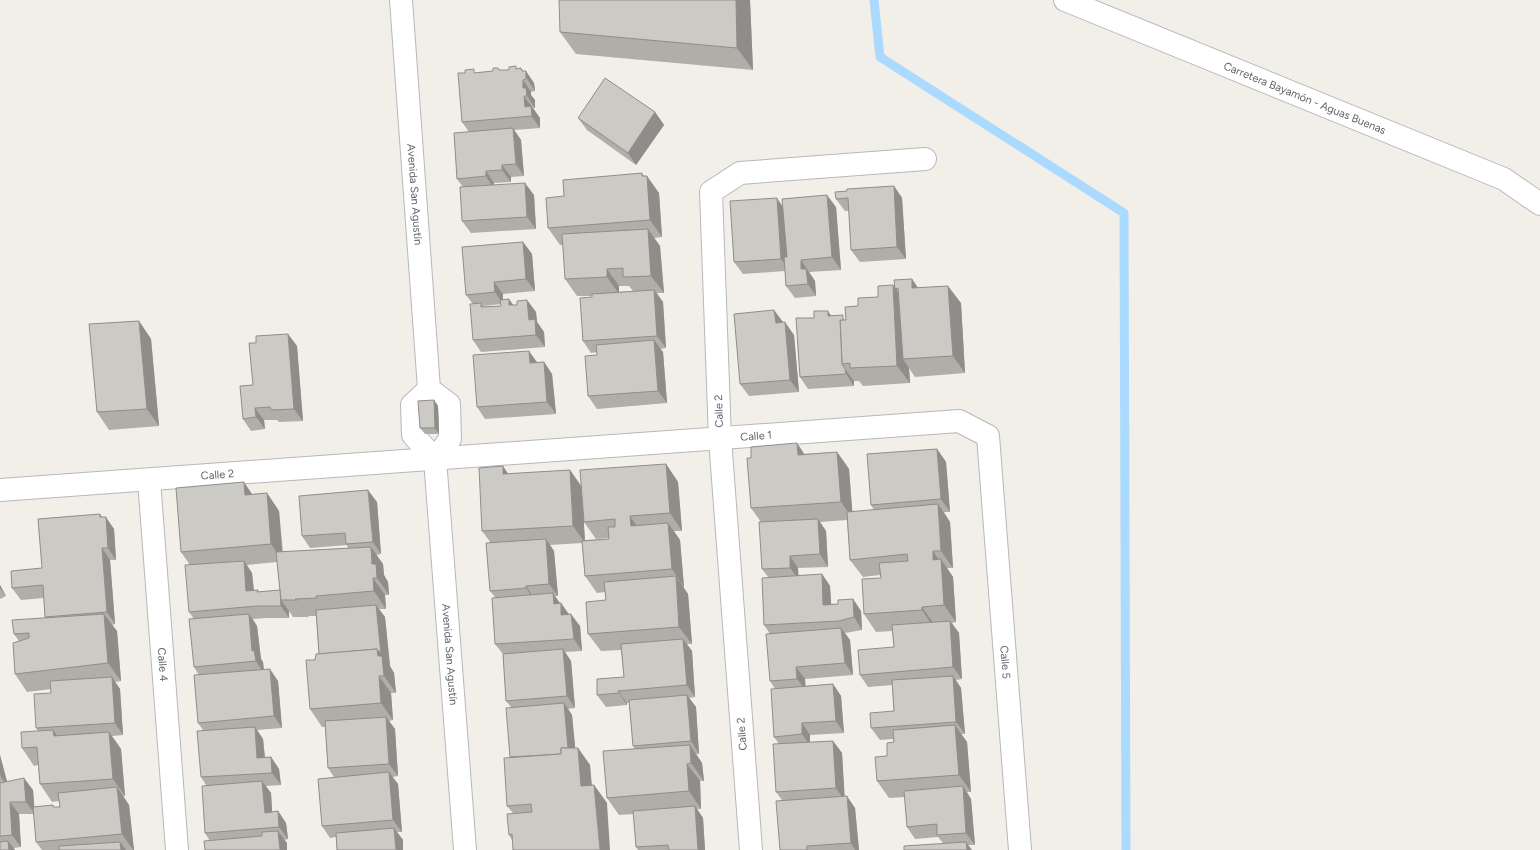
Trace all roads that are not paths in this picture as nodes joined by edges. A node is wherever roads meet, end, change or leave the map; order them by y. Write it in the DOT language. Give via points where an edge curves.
graph roads {
  1 [pos="401,0"];
  2 [pos="1065,0"];
  3 [pos="925,159"];
  4 [pos="1540,204"];
  5 [pos="429,389"];
  6 [pos="720,439"];
  7 [pos="435,460"];
  8 [pos="990,474"];
  9 [pos="149,480"];
  10 [pos="0,490"];
  11 [pos="177,850"];
  12 [pos="465,850"];
  13 [pos="751,850"];
  14 [pos="1020,850"];
  1 -- 5 [label="street, Avenida San Agustín"];
  2 -- 4 [label="street, Carretera Bayamón - Aguas Buenas" via="1504,179"];
  3 -- 6 [label="street, Calle 2" via="740,173 711,192"];
  5 -- 7 [label="street" via="449,404 450,439"];
  5 -- 7 [label="street" via="412,405 412,435"];
  6 -- 7 [label="street, Calle 1"];
  6 -- 8 [label="street, Calle 1" via="959,421 988,436"];
  6 -- 13 [label="street, Calle 2"];
  7 -- 9 [label="street, Calle 2"];
  7 -- 12 [label="street, Avenida San Agustín"];
  8 -- 14 [label="street, Calle 5"];
  9 -- 10 [label="street, Calle 2"];
  9 -- 11 [label="street, Calle 4"];
}
